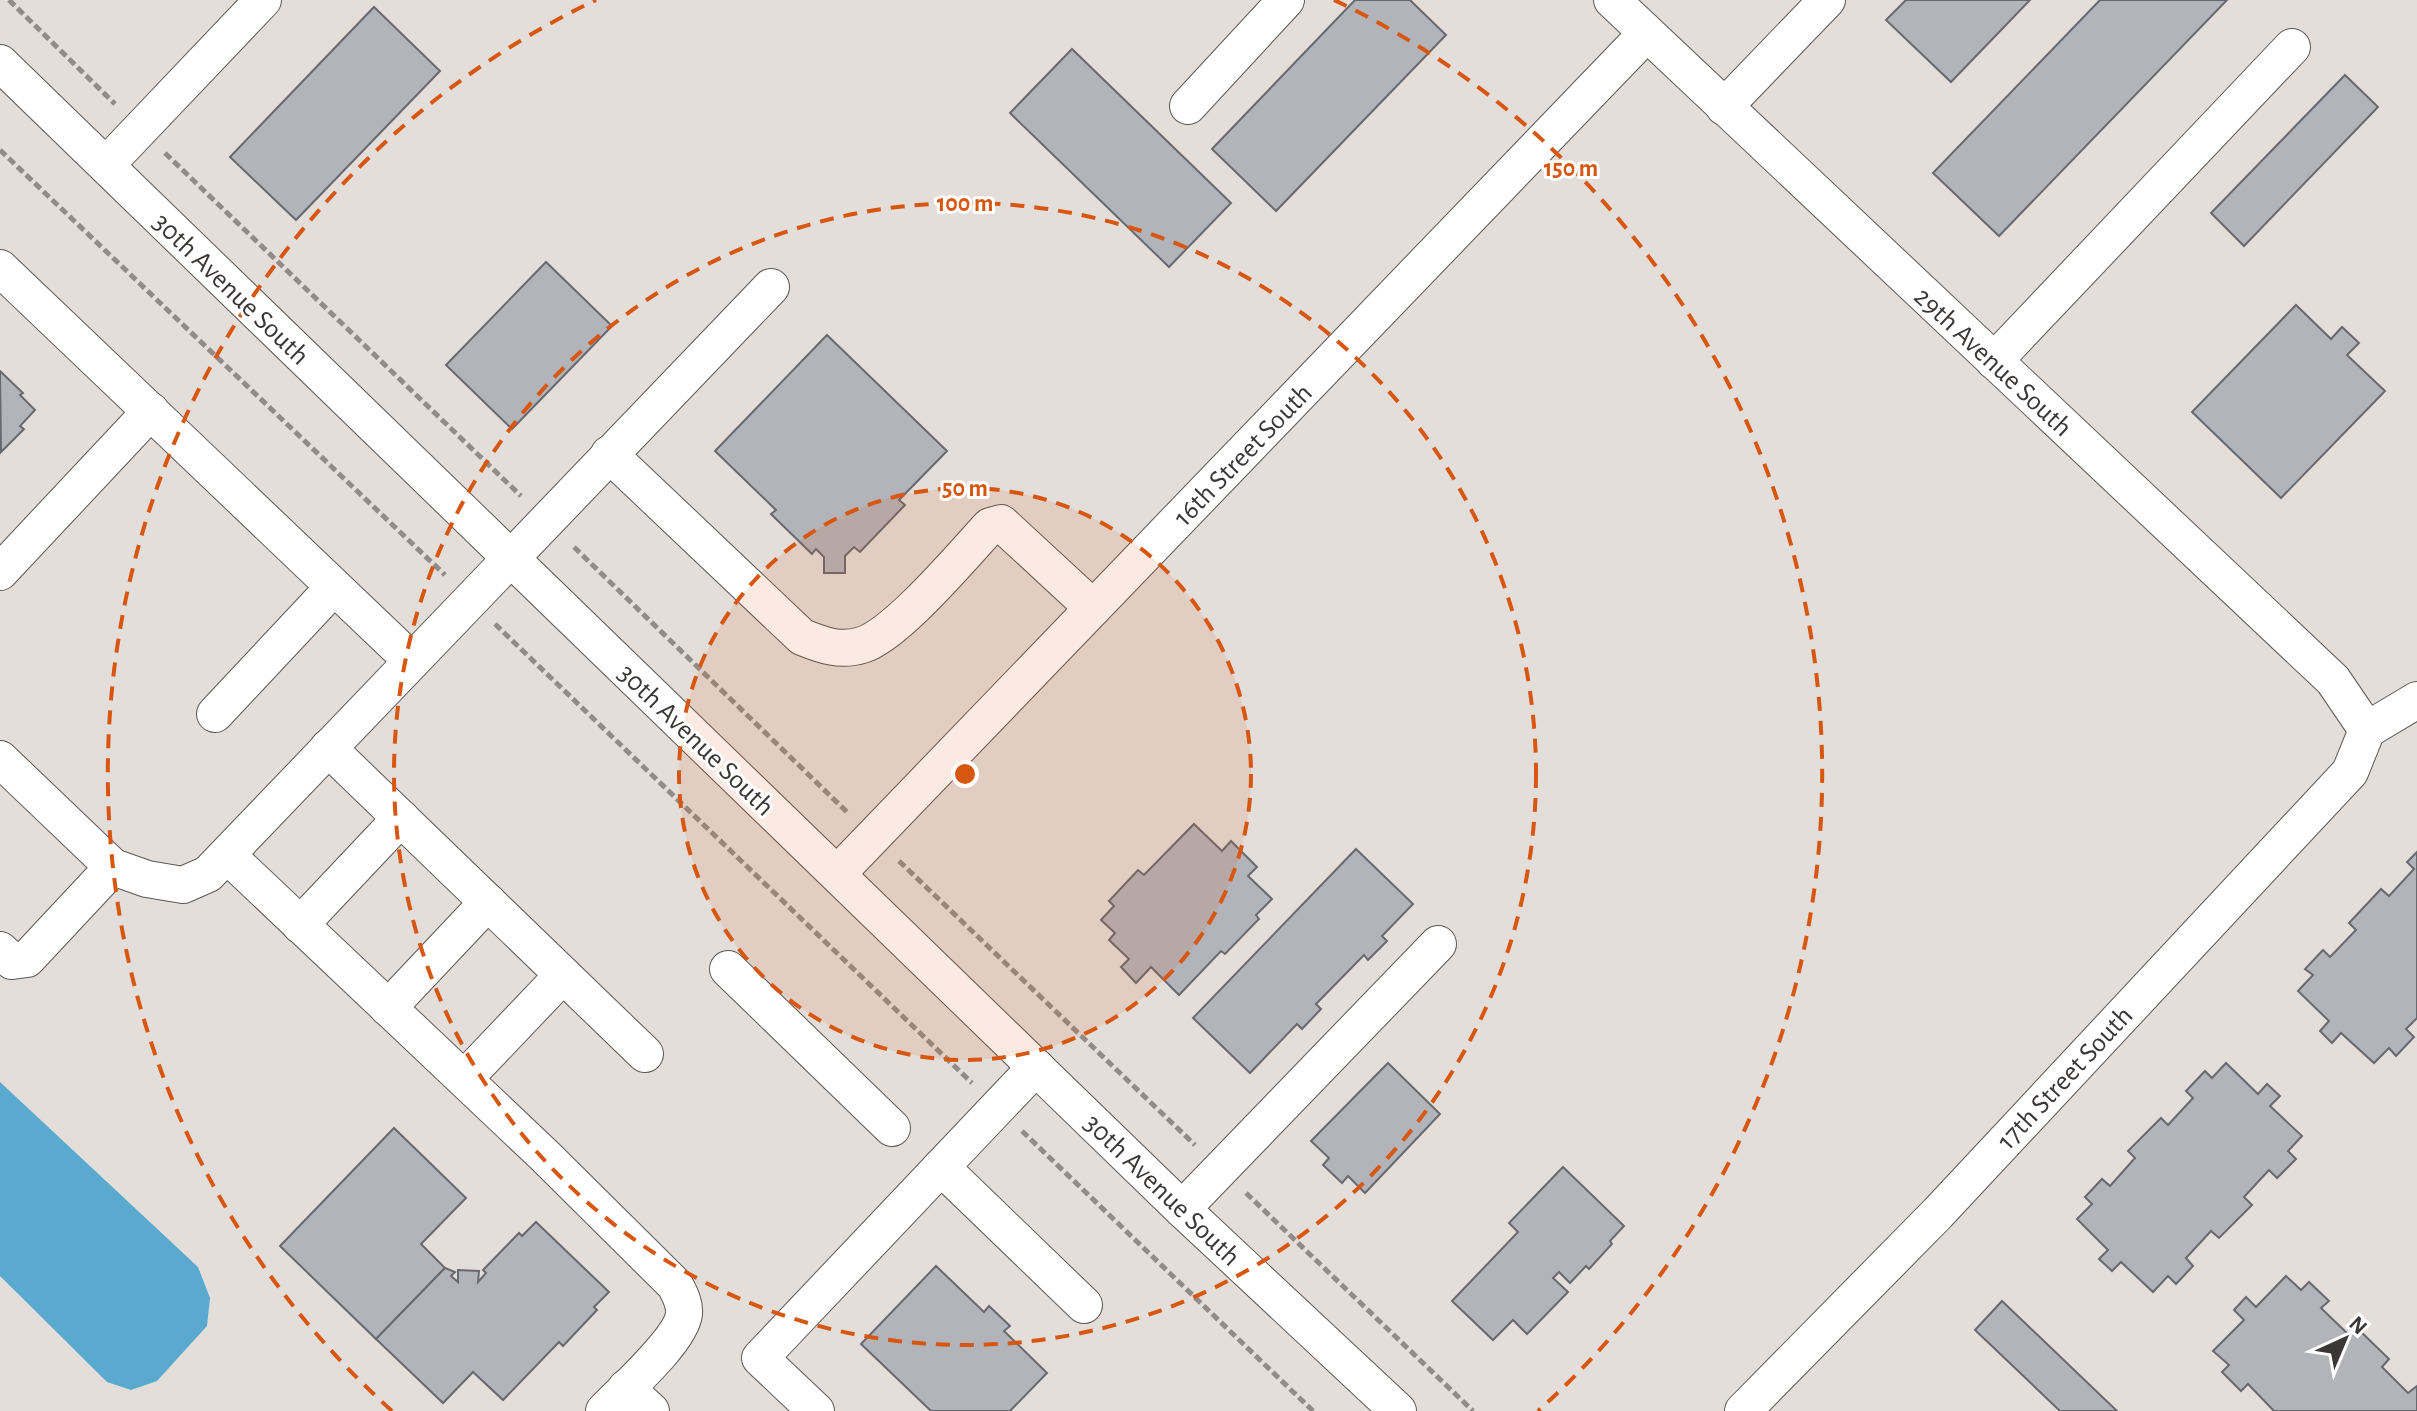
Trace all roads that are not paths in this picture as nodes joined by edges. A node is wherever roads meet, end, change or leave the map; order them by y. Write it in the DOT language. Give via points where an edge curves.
graph roads {
  1 [pos="263,0"];
  2 [pos="1286,0"];
  3 [pos="1612,0"];
  4 [pos="1827,0"];
  5 [pos="1646,34"];
  6 [pos="2292,47"];
  7 [pos="0,63"];
  8 [pos="1188,106"];
  9 [pos="1724,107"];
  10 [pos="106,165"];
  11 [pos="0,268"];
  12 [pos="771,287"];
  13 [pos="1994,361"];
  14 [pos="151,411"];
  15 [pos="609,454"];
  16 [pos="511,558"];
  17 [pos="0,572"];
  18 [pos="334,587"];
  19 [pos="1093,608"];
  20 [pos="412,661"];
  21 [pos="2417,700"];
  22 [pos="215,714"];
  23 [pos="2367,730"];
  24 [pos="328,748"];
  25 [pos="0,759"];
  26 [pos="401,818"];
  27 [pos="227,855"];
  28 [pos="113,867"];
  29 [pos="837,874"];
  30 [pos="488,902"];
  31 [pos="300,925"];
  32 [pos="1438,944"];
  33 [pos="0,950"];
  34 [pos="728,969"];
  35 [pos="563,975"];
  36 [pos="388,1008"];
  37 [pos="645,1054"];
  38 [pos="1036,1067"];
  39 [pos="464,1079"];
  40 [pos="892,1128"];
  41 [pos="941,1167"];
  42 [pos="1182,1209"];
  43 [pos="1084,1305"];
  44 [pos="627,1403"];
  45 [pos="816,1411"];
  46 [pos="1398,1411"];
  47 [pos="1743,1411"];
  1 -- 10 [label="street"];
  2 -- 8 [label="street"];
  3 -- 5 [label="street, 29th Avenue South"];
  4 -- 9 [label="street"];
  5 -- 9 [label="street, 29th Avenue South"];
  5 -- 19 [label="street, 16th Street South"];
  6 -- 13 [label="street"];
  7 -- 10 [label="street, 30th Avenue South"];
  9 -- 13 [label="street, 29th Avenue South"];
  10 -- 16 [label="street, 30th Avenue South"];
  11 -- 14 [label="street"];
  12 -- 15 [label="street"];
  13 -- 23 [label="street, 29th Avenue South" via="2333,680"];
  14 -- 17 [label="street"];
  14 -- 18 [label="street"];
  15 -- 16 [label="street"];
  15 -- 19 [label="street" via="802,637 830,648 861,646 886,634 990,526 1001,523"];
  16 -- 20 [label="street"];
  16 -- 29 [label="street, 30th Avenue South"];
  18 -- 20 [label="street"];
  18 -- 22 [label="street"];
  19 -- 29 [label="street, 16th Street South"];
  20 -- 24 [label="street"];
  21 -- 23 [label="street"];
  23 -- 47 [label="street, 17th Street South" via="2350,772 1938,1213"];
  24 -- 26 [label="street"];
  24 -- 27 [label="street"];
  25 -- 28 [label="street"];
  26 -- 30 [label="street"];
  26 -- 31 [label="street"];
  27 -- 28 [label="street" via="208,874 183,885"];
  27 -- 31 [label="street"];
  28 -- 33 [label="street" via="27,959 12,961"];
  29 -- 38 [label="street, 30th Avenue South"];
  30 -- 35 [label="street"];
  30 -- 36 [label="street"];
  31 -- 36 [label="street"];
  32 -- 42 [label="street"];
  34 -- 40 [label="street"];
  35 -- 37 [label="street"];
  35 -- 39 [label="street"];
  36 -- 39 [label="street"];
  38 -- 41 [label="street"];
  38 -- 42 [label="street, 30th Avenue South"];
  39 -- 44 [label="street" via="675,1285 684,1303 683,1318"];
  41 -- 43 [label="street"];
  41 -- 45 [label="street" via="760,1358"];
  42 -- 46 [label="street, 30th Avenue South"];
}
